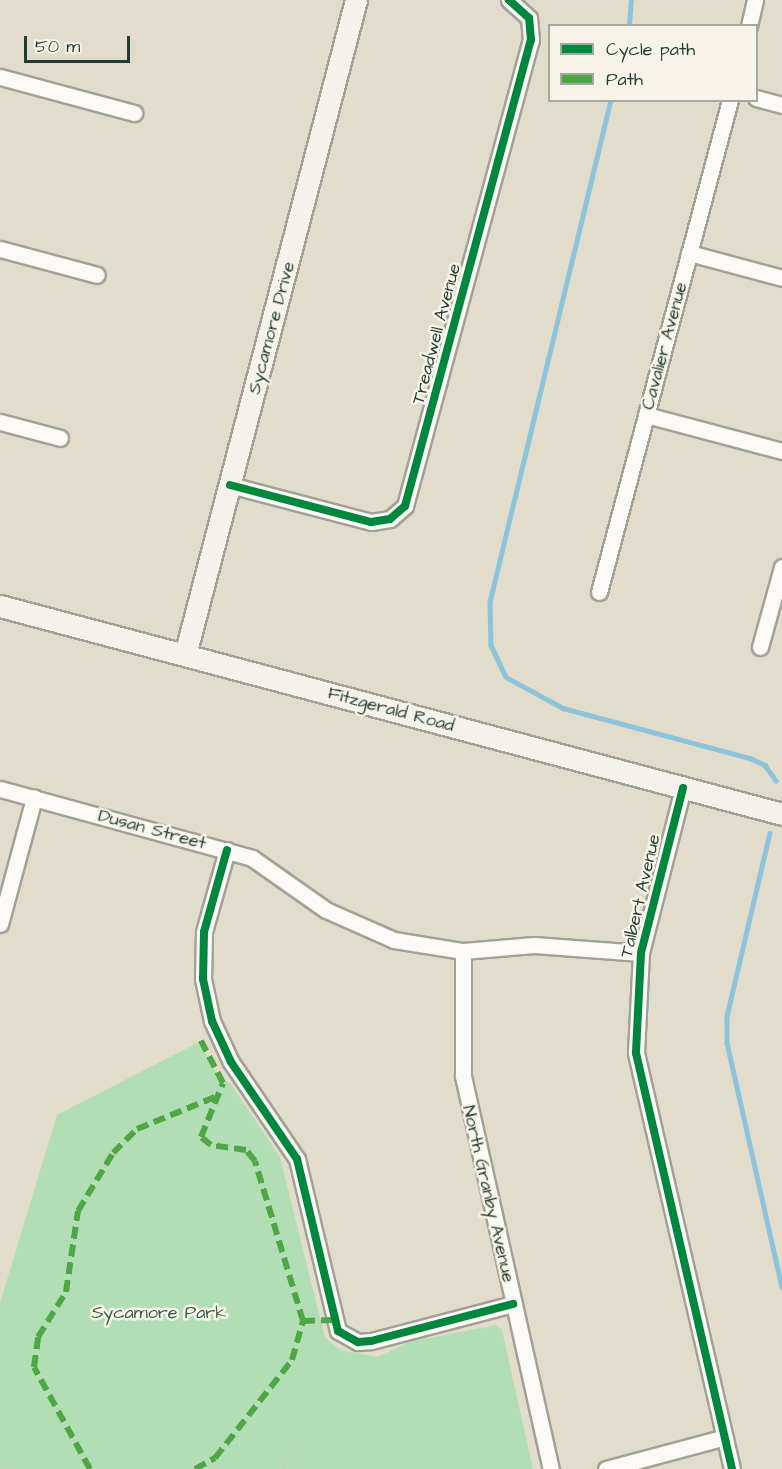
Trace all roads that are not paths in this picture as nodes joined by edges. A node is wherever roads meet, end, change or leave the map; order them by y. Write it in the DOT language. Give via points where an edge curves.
graph roads {
  1 [pos="356,0"];
  2 [pos="508,0"];
  3 [pos="755,0"];
  4 [pos="749,24"];
  5 [pos="0,77"];
  6 [pos="758,99"];
  7 [pos="729,102"];
  8 [pos="782,105"];
  9 [pos="134,113"];
  10 [pos="0,249"];
  11 [pos="689,253"];
  12 [pos="97,275"];
  13 [pos="782,278"];
  14 [pos="646,415"];
  15 [pos="0,422"];
  16 [pos="60,438"];
  17 [pos="782,452"];
  18 [pos="230,485"];
  19 [pos="782,567"];
  20 [pos="599,592"];
  21 [pos="0,606"];
  22 [pos="760,647"];
  23 [pos="185,655"];
  24 [pos="683,788"];
  25 [pos="0,789"];
  26 [pos="34,798"];
  27 [pos="782,814"];
  28 [pos="227,850"];
  29 [pos="0,924"];
  30 [pos="463,951"];
  31 [pos="641,953"];
  32 [pos="513,1304"];
  33 [pos="722,1438"];
  34 [pos="551,1469"];
  35 [pos="606,1469"];
  36 [pos="732,1469"];
  1 -- 18 [label="main road, Sycamore Drive"];
  2 -- 18 [label="street, Treadwell Avenue" via="529,18 531,40 405,506 390,519 371,522"];
  3 -- 4 [label="street"];
  5 -- 9 [label="street"];
  6 -- 8 [label="street"];
  7 -- 11 [label="street, Cavalier Avenue"];
  10 -- 12 [label="street"];
  11 -- 13 [label="street"];
  11 -- 14 [label="street, Cavalier Avenue"];
  14 -- 17 [label="street"];
  14 -- 20 [label="street, Cavalier Avenue"];
  15 -- 16 [label="street"];
  18 -- 23 [label="main road, Sycamore Drive"];
  19 -- 22 [label="street"];
  21 -- 23 [label="main road, Fitzgerald Road"];
  23 -- 24 [label="main road, Fitzgerald Road"];
  24 -- 27 [label="main road, Fitzgerald Road"];
  24 -- 31 [label="street, Talbert Avenue"];
  25 -- 26 [label="street, Dusan Street"];
  26 -- 28 [label="street, Dusan Street"];
  26 -- 29 [label="street"];
  28 -- 30 [label="street, Dusan Street" via="275,870 358,928"];
  28 -- 32 [label="street" via="204,932 203,979 212,1021 231,1062 297,1160 332,1320 348,1338 371,1341"];
  30 -- 31 [label="street, Dusan Street" via="534,945"];
  30 -- 32 [label="street, North Granby Avenue" via="463,1076"];
  31 -- 33 [label="street, Talbert Avenue" via="636,1010 640,1082"];
  32 -- 34 [label="street, North Granby Avenue"];
  33 -- 35 [label="street"];
  33 -- 36 [label="street, Talbert Avenue"];
}
